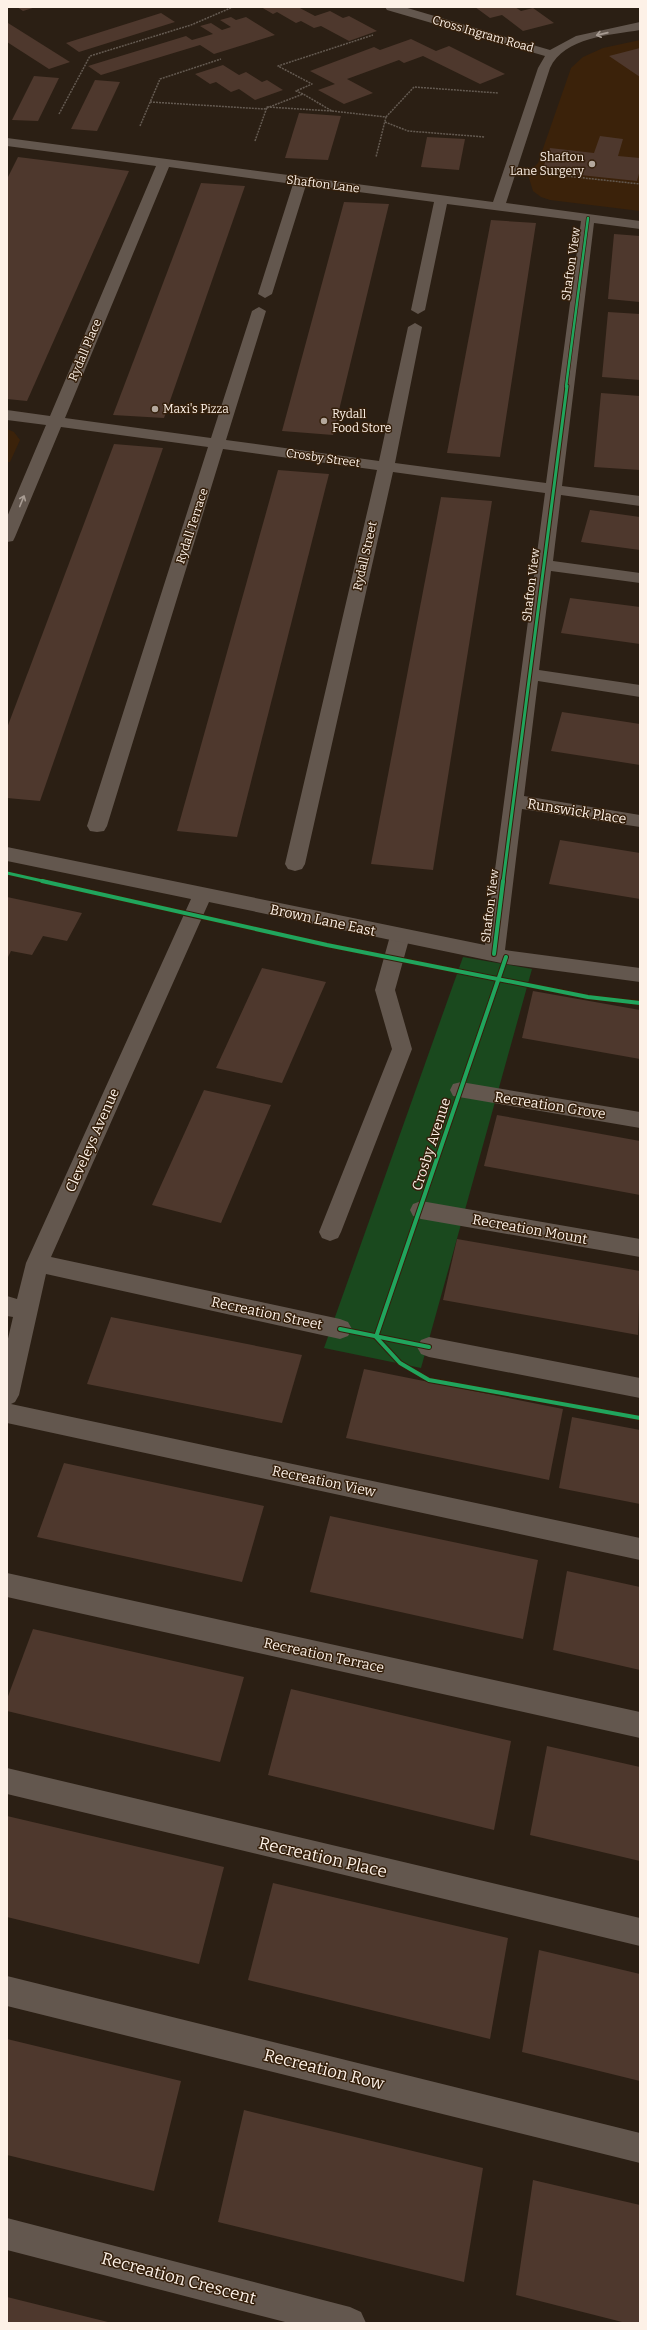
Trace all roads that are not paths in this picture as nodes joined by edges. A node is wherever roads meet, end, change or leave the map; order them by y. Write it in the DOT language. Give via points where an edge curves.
graph roads {
  1 [pos="391,7"];
  2 [pos="640,26"];
  3 [pos="552,54"];
  4 [pos="7,142"];
  5 [pos="164,163"];
  6 [pos="301,181"];
  7 [pos="441,199"];
  8 [pos="498,207"];
  9 [pos="588,218"];
  10 [pos="640,225"];
  11 [pos="265,294"];
  12 [pos="418,310"];
  13 [pos="259,312"];
  14 [pos="415,327"];
  15 [pos="7,415"];
  16 [pos="54,421"];
  17 [pos="218,444"];
  18 [pos="386,467"];
  19 [pos="552,490"];
  20 [pos="640,502"];
  21 [pos="7,537"];
  22 [pos="544,565"];
  23 [pos="640,578"];
  24 [pos="530,674"];
  25 [pos="640,691"];
  26 [pos="513,801"];
  27 [pos="640,821"];
  28 [pos="97,826"];
  29 [pos="7,854"];
  30 [pos="295,864"];
  31 [pos="202,895"];
  32 [pos="400,936"];
  33 [pos="494,954"];
  34 [pos="640,975"];
  35 [pos="461,1090"];
  36 [pos="640,1120"];
  37 [pos="421,1210"];
  38 [pos="330,1232"];
  39 [pos="640,1248"];
  40 [pos="37,1264"];
  41 [pos="17,1308"];
  42 [pos="340,1329"];
  43 [pos="429,1347"];
  44 [pos="640,1388"];
  45 [pos="7,1395"];
  46 [pos="7,1413"];
  47 [pos="640,1549"];
  48 [pos="7,1585"];
  49 [pos="640,1725"];
  50 [pos="7,1781"];
  51 [pos="640,1932"];
  52 [pos="7,1990"];
  53 [pos="640,2148"];
  54 [pos="7,2234"];
  55 [pos="350,2323"];
  1 -- 3 [label="street, Cross Ingram Road"];
  2 -- 3 [label="street, one-way" via="564,45"];
  3 -- 8 [label="street" via="544,68"];
  4 -- 5 [label="street, Shafton Lane"];
  5 -- 6 [label="street, Shafton Lane"];
  5 -- 16 [label="street, Rydall Place"];
  6 -- 7 [label="street, Shafton Lane"];
  6 -- 11 [label="street"];
  7 -- 8 [label="street, Shafton Lane"];
  7 -- 12 [label="street"];
  8 -- 9 [label="street, Shafton Lane"];
  9 -- 10 [label="street, Shafton Lane"];
  9 -- 19 [label="street, Shafton View"];
  13 -- 17 [label="street, Rydall Terrace"];
  14 -- 18 [label="street, Rydall Street"];
  15 -- 16 [label="street, Crosby Street"];
  16 -- 17 [label="street, Crosby Street"];
  21 -- 16 [label="street, Rydall Place, one-way"];
  17 -- 18 [label="street, Crosby Street"];
  17 -- 28 [label="street, Rydall Terrace"];
  18 -- 19 [label="street, Crosby Street"];
  18 -- 30 [label="street, Rydall Street"];
  19 -- 20 [label="street, Crosby Street"];
  19 -- 22 [label="street, Shafton View"];
  22 -- 23 [label="street"];
  22 -- 24 [label="street, Shafton View"];
  24 -- 25 [label="street"];
  24 -- 26 [label="street, Shafton View"];
  26 -- 27 [label="street, Runswick Place"];
  26 -- 33 [label="street, Shafton View"];
  29 -- 31 [label="street, Brown Lane East"];
  31 -- 32 [label="street, Brown Lane East"];
  31 -- 40 [label="street, Cleveleys Avenue"];
  32 -- 33 [label="street, Brown Lane East"];
  32 -- 38 [label="lane" via="385,990 402,1049"];
  33 -- 34 [label="street, Brown Lane East"];
  35 -- 36 [label="street, Recreation Grove"];
  37 -- 39 [label="street, Recreation Mount"];
  40 -- 41 [label="street, Cleveleys Avenue"];
  40 -- 42 [label="street, Recreation Street"];
  41 -- 45 [label="street, Cleveleys Avenue"];
  43 -- 44 [label="street"];
  46 -- 47 [label="street, Recreation View"];
  48 -- 49 [label="street, Recreation Terrace"];
  50 -- 51 [label="street, Recreation Place"];
  52 -- 53 [label="street, Recreation Row"];
  54 -- 55 [label="street, Recreation Crescent"];
}
